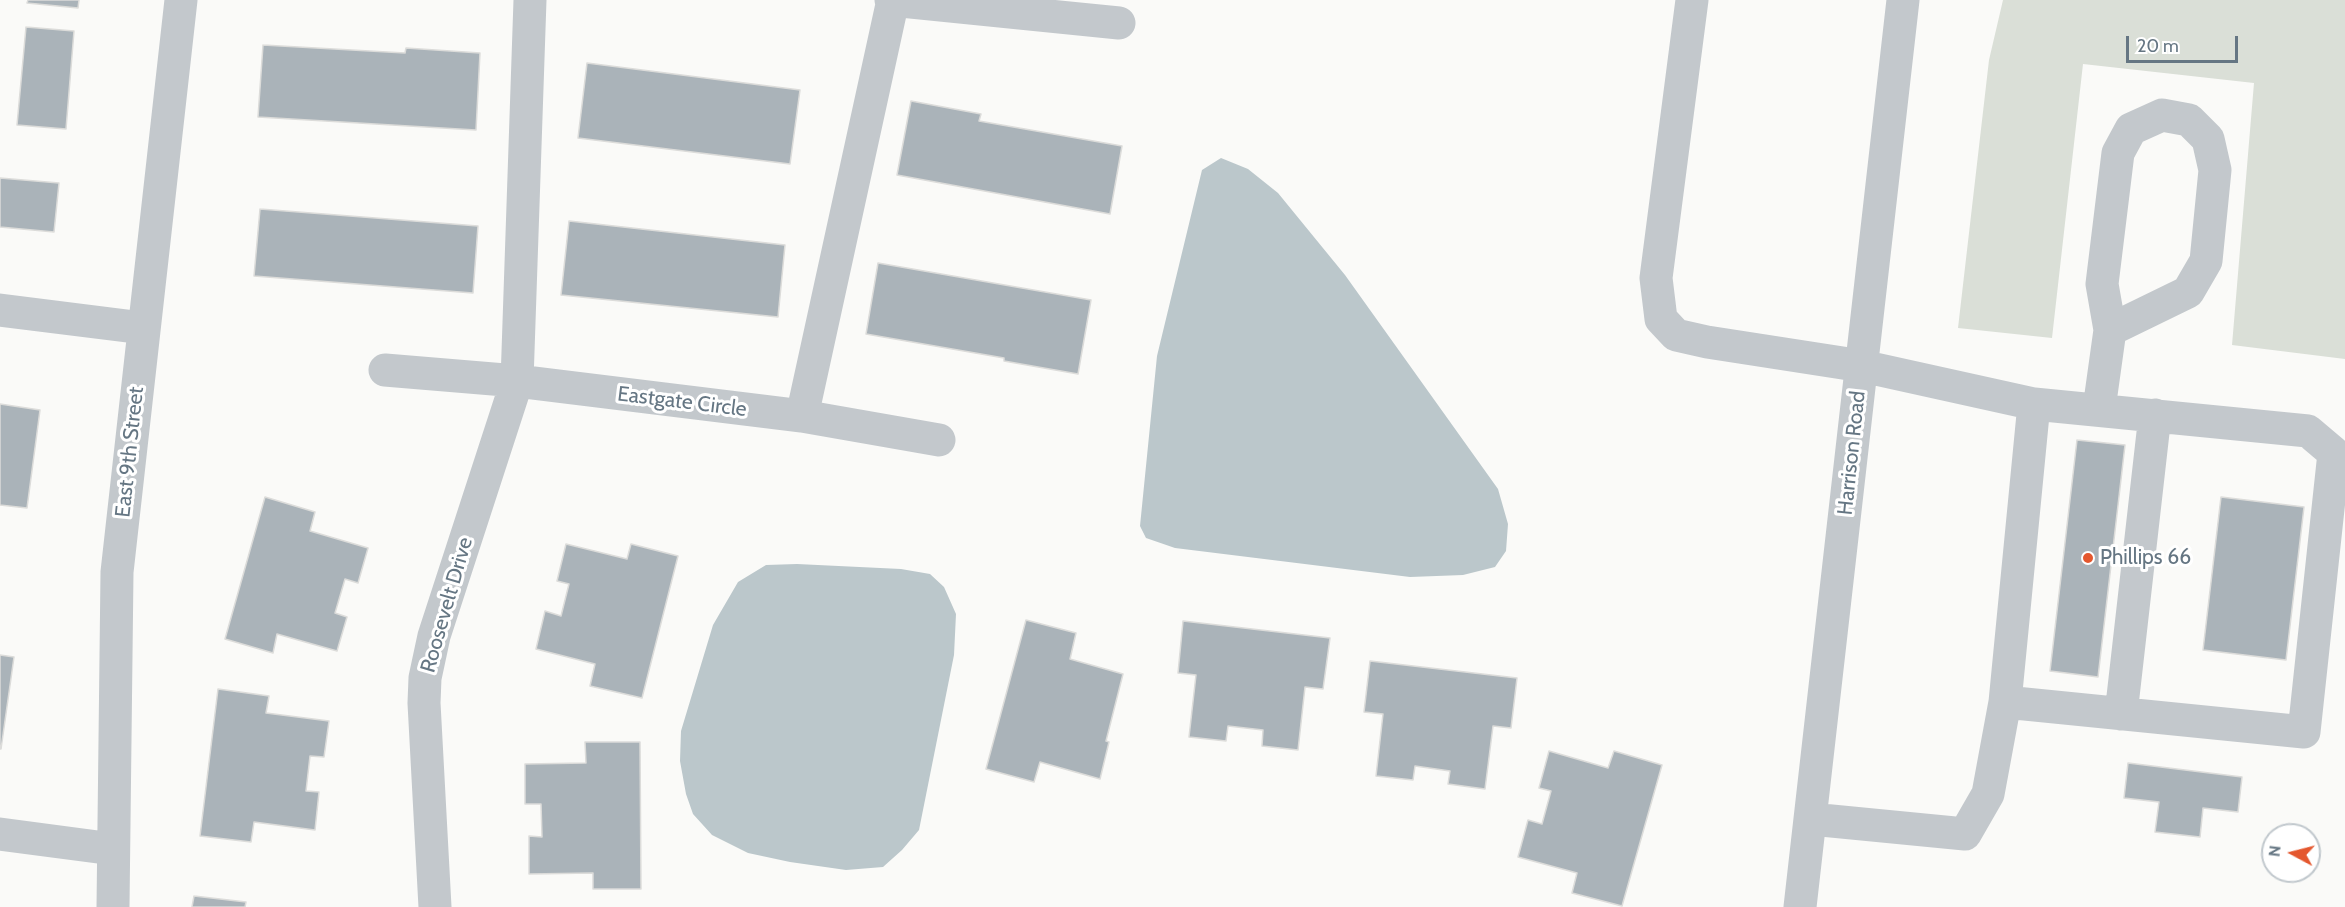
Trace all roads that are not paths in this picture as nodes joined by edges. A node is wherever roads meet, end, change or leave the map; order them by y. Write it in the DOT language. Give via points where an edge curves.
graph roads {
  1 [pos="182,0"];
  2 [pos="530,0"];
  3 [pos="892,0"];
  4 [pos="1692,0"];
  5 [pos="1904,0"];
  6 [pos="1119,23"];
  7 [pos="0,310"];
  8 [pos="143,328"];
  9 [pos="2110,330"];
  10 [pos="1862,366"];
  11 [pos="385,370"];
  12 [pos="517,381"];
  13 [pos="2034,404"];
  14 [pos="2099,409"];
  15 [pos="2155,415"];
  16 [pos="802,417"];
  17 [pos="939,440"];
  18 [pos="2005,702"];
  19 [pos="2121,714"];
  20 [pos="1810,819"];
  21 [pos="0,834"];
  22 [pos="113,849"];
  23 [pos="113,907"];
  24 [pos="435,907"];
  25 [pos="1800,907"];
  1 -- 8 [label="street, East 9th Street"];
  2 -- 12 [label="street"];
  3 -- 6 [label="street"];
  3 -- 16 [label="street"];
  4 -- 10 [label="street" via="1656,278 1661,319 1676,335"];
  5 -- 10 [label="street, Harrison Road"];
  7 -- 8 [label="street"];
  8 -- 22 [label="street, East 9th Street" via="117,572"];
  9 -- 9 [label="street" via="2188,292 2206,261 2215,170 2208,138 2189,120 2162,115 2131,129 2118,153 2102,284"];
  9 -- 14 [label="street"];
  10 -- 13 [label="street"];
  10 -- 20 [label="street, Harrison Road"];
  11 -- 12 [label="street, Eastgate Circle"];
  12 -- 16 [label="street, Eastgate Circle"];
  12 -- 24 [label="street, Roosevelt Drive" via="434,636 425,678"];
  13 -- 14 [label="street"];
  13 -- 18 [label="street"];
  14 -- 15 [label="street"];
  15 -- 19 [label="street"];
  15 -- 19 [label="street" via="2308,431 2334,453 2304,732"];
  16 -- 17 [label="street, Eastgate Circle"];
  18 -- 19 [label="street"];
  18 -- 20 [label="street" via="1988,794 1965,834"];
  20 -- 25 [label="street, Harrison Road"];
  21 -- 22 [label="street"];
  22 -- 23 [label="street, East 9th Street"];
}
